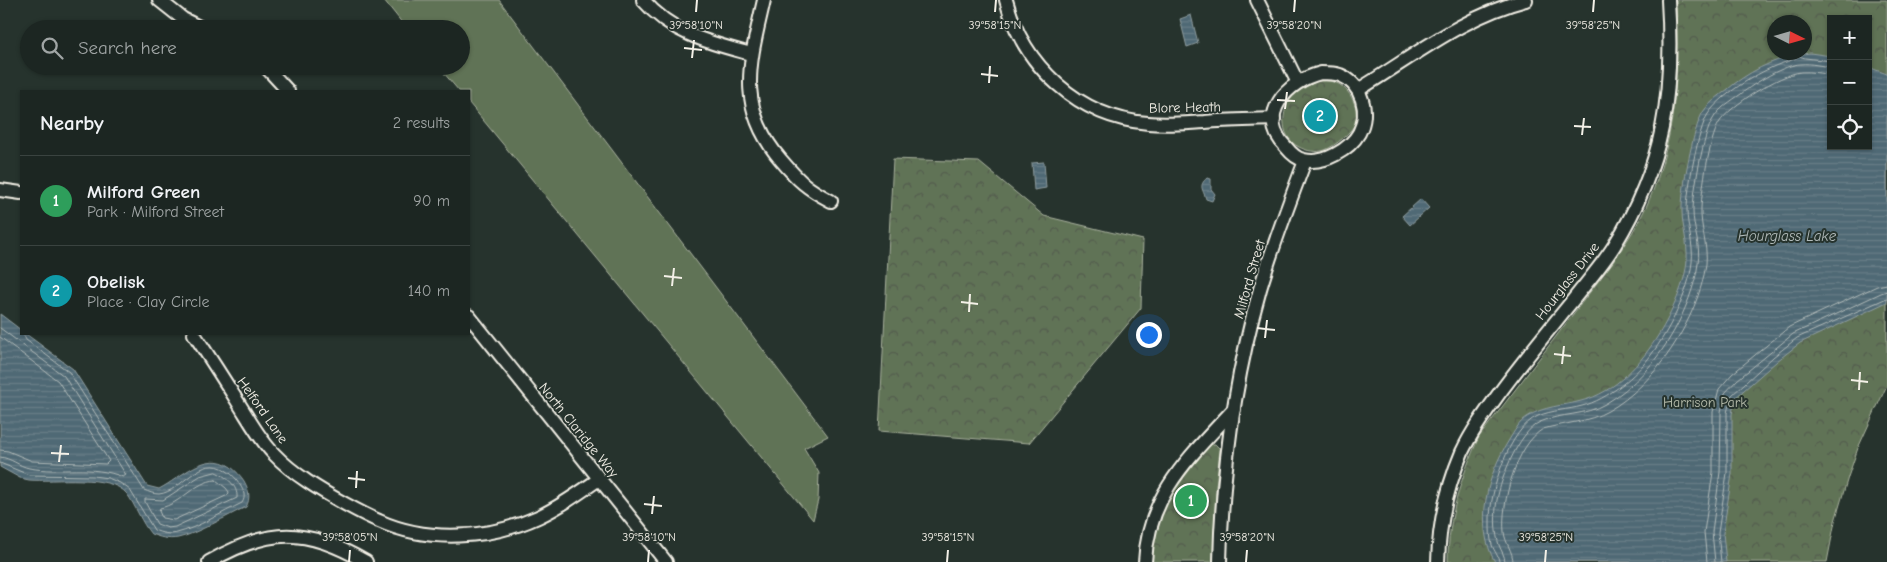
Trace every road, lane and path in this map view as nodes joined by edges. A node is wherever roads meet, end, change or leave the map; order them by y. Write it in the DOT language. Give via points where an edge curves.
graph roads {
  1 [pos="159,0"];
  2 [pos="643,0"];
  3 [pos="764,0"];
  4 [pos="1006,0"];
  5 [pos="1257,0"];
  6 [pos="1526,0"];
  7 [pos="1668,0"];
  8 [pos="185,20"];
  9 [pos="751,54"];
  10 [pos="273,75"];
  11 [pos="1297,81"];
  12 [pos="287,90"];
  13 [pos="1358,90"];
  14 [pos="1274,119"];
  15 [pos="1304,161"];
  16 [pos="0,190"];
  17 [pos="20,193"];
  18 [pos="831,201"];
  19 [pos="470,317"];
  20 [pos="195,335"];
  21 [pos="1234,409"];
  22 [pos="599,479"];
  23 [pos="209,562"];
  24 [pos="366,562"];
  25 [pos="666,562"];
  26 [pos="1145,562"];
  27 [pos="1220,562"];
  28 [pos="1438,562"];
  1 -- 8 [label="street"];
  2 -- 9 [label="street" via="660,17 683,32"];
  3 -- 9 [label="street"];
  4 -- 14 [label="street, Blore Heath" via="1020,38 1035,61 1059,86 1094,108 1120,118 1147,123"];
  5 -- 11 [label="street"];
  6 -- 13 [label="street" via="1492,11 1451,31"];
  7 -- 28 [label="street, Hourglass Drive" via="1669,92 1662,132 1647,181 1613,246 1471,435 1445,501"];
  9 -- 18 [label="street" via="749,87 755,118 763,135 802,184"];
  10 -- 12 [label="street"];
  11 -- 13 [label="street" via="1330,73 1344,77"];
  11 -- 14 [label="street" via="1278,104"];
  13 -- 15 [label="street" via="1364,118 1353,141 1324,159"];
  14 -- 15 [label="street" via="1282,144"];
  15 -- 21 [label="street, Milford Street" via="1260,290"];
  16 -- 17 [label="street"];
  19 -- 22 [label="street, North Claridge Way"];
  20 -- 22 [label="street, Helford Lane" via="273,452 302,478 380,522 432,534 490,532 538,517"];
  21 -- 26 [label="street" via="1166,488 1151,521"];
  21 -- 27 [label="street, Milford Street" via="1225,479"];
  22 -- 25 [label="street, North Claridge Way"];
  23 -- 24 [label="street" via="250,541 292,536 324,541"];
}
